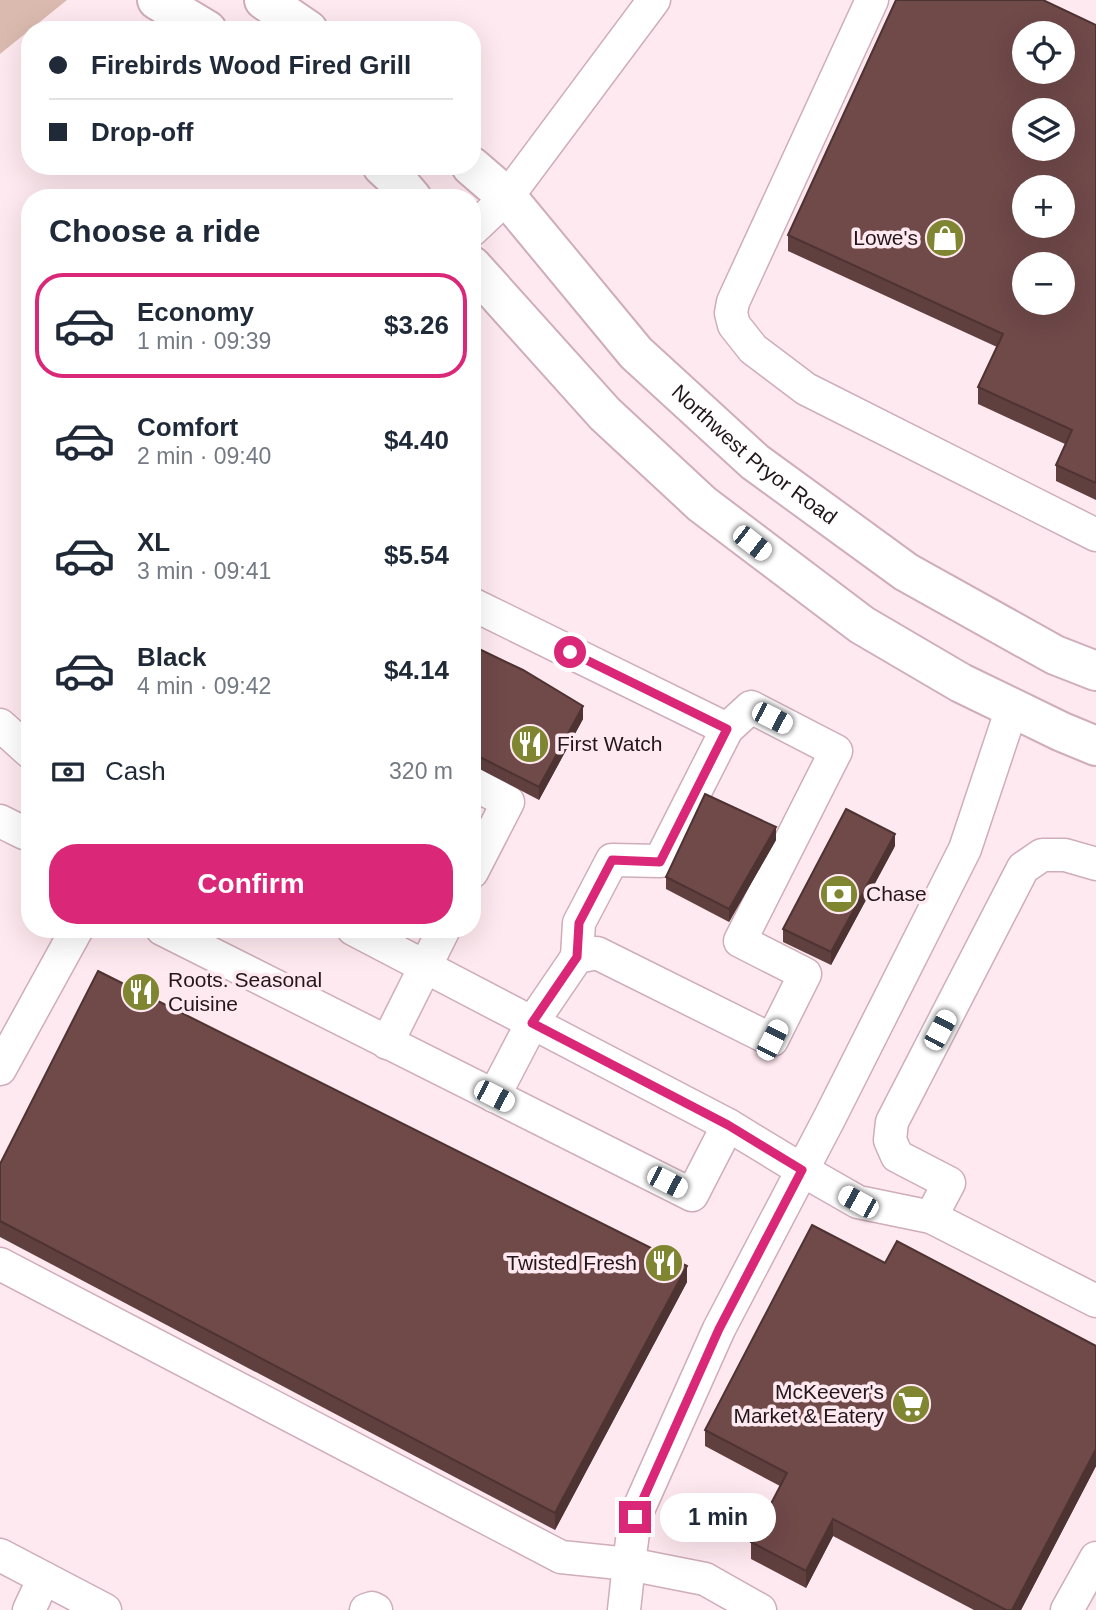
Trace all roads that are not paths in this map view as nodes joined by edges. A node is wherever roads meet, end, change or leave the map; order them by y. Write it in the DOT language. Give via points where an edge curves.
graph roads {
  1 [pos="158,0"];
  2 [pos="264,0"];
  3 [pos="654,0"];
  4 [pos="872,0"];
  5 [pos="192,21"];
  6 [pos="294,21"];
  7 [pos="392,175"];
  8 [pos="481,175"];
  9 [pos="404,189"];
  10 [pos="507,197"];
  11 [pos="481,222"];
  12 [pos="481,277"];
  13 [pos="1096,535"];
  14 [pos="481,608"];
  15 [pos="1096,671"];
  16 [pos="1012,708"];
  17 [pos="0,725"];
  18 [pos="727,729"];
  19 [pos="21,744"];
  20 [pos="1096,746"];
  21 [pos="481,788"];
  22 [pos="481,854"];
  23 [pos="1096,864"];
  24 [pos="72,938"];
  25 [pos="180,938"];
  26 [pos="369,938"];
  27 [pos="440,938"];
  28 [pos="577,957"];
  29 [pos="425,967"];
  30 [pos="532,1023"];
  31 [pos="387,1043"];
  32 [pos="0,1069"];
  33 [pos="494,1096"];
  34 [pos="728,1125"];
  35 [pos="802,1170"];
  36 [pos="931,1217"];
  37 [pos="0,1264"];
  38 [pos="1096,1301"];
  39 [pos="0,1555"];
  40 [pos="1096,1558"];
  41 [pos="629,1564"];
  42 [pos="44,1578"];
  43 [pos="29,1610"];
  44 [pos="104,1610"];
  45 [pos="366,1610"];
  46 [pos="376,1610"];
  47 [pos="624,1610"];
  48 [pos="760,1610"];
  49 [pos="1067,1610"];
  1 -- 5 [label="main road"];
  2 -- 6 [label="main road"];
  3 -- 10 [label="street"];
  4 -- 13 [label="street" via="733,302 734,325 752,349 806,389"];
  7 -- 9 [label="main road"];
  8 -- 10 [label="main road, Northwest Pryor Road"];
  10 -- 11 [label="street"];
  10 -- 15 [label="main road, Northwest Pryor Road" via="636,353 755,462 906,572 1055,655"];
  12 -- 16 [label="main road" via="606,414 702,504 862,625"];
  14 -- 18 [label="street"];
  16 -- 20 [label="main road"];
  16 -- 35 [label="street" via="965,849"];
  17 -- 19 [label="street"];
  18 -- 28 [label="street" via="660,862 612,860 579,923"];
  18 -- 28 [label="street" via="751,707 836,751 740,941 806,974 772,1040 597,953"];
  21 -- 22 [label="street" via="508,802"];
  23 -- 36 [label="street" via="1065,855 1042,855 1023,868 892,1122 890,1140 897,1156 948,1183"];
  24 -- 32 [label="street"];
  25 -- 31 [label="street"];
  26 -- 29 [label="street"];
  27 -- 29 [label="street"];
  28 -- 30 [label="street"];
  29 -- 30 [label="street"];
  29 -- 31 [label="street"];
  30 -- 33 [label="street"];
  30 -- 34 [label="street"];
  31 -- 33 [label="street"];
  33 -- 34 [label="street" via="692,1195"];
  34 -- 35 [label="street"];
  35 -- 36 [label="street" via="858,1202"];
  35 -- 41 [label="street" via="719,1329 635,1517"];
  36 -- 38 [label="street"];
  37 -- 41 [label="street" via="561,1557"];
  39 -- 42 [label="street"];
  40 -- 49 [label="street"];
  41 -- 47 [label="street"];
  41 -- 48 [label="street" via="705,1579"];
  42 -- 43 [label="street"];
  42 -- 44 [label="street"];
  45 -- 46 [label="street"];
}
